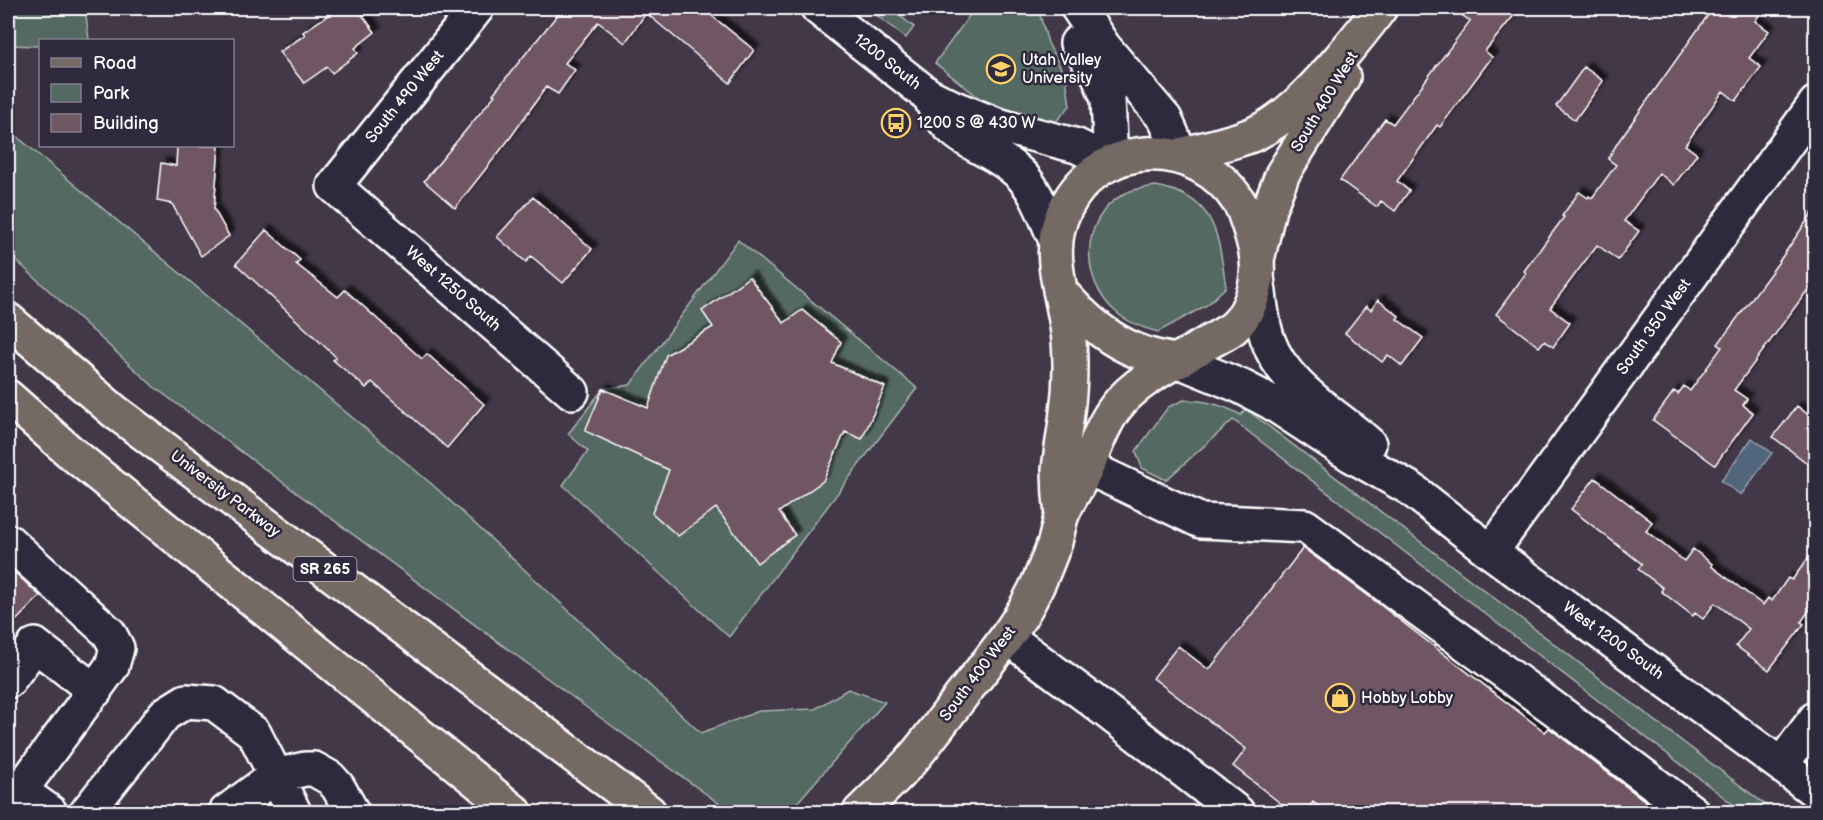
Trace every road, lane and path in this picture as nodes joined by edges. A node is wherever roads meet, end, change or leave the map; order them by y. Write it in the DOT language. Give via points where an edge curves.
graph roads {
  1 [pos="477,8"];
  2 [pos="818,8"];
  3 [pos="1065,8"];
  4 [pos="1078,8"];
  5 [pos="1372,18"];
  6 [pos="928,94"];
  7 [pos="1815,103"];
  8 [pos="1178,156"];
  9 [pos="1111,163"];
  10 [pos="334,186"];
  11 [pos="1055,238"];
  12 [pos="1257,268"];
  13 [pos="1060,291"];
  14 [pos="8,320"];
  15 [pos="1179,361"];
  16 [pos="572,392"];
  17 [pos="8,397"];
  18 [pos="1087,467"];
  19 [pos="1411,489"];
  20 [pos="1062,515"];
  21 [pos="8,541"];
  22 [pos="1491,552"];
  23 [pos="1007,637"];
  24 [pos="8,681"];
  25 [pos="95,691"];
  26 [pos="1815,718"];
  27 [pos="1781,765"];
  28 [pos="275,776"];
  29 [pos="14,787"];
  30 [pos="1815,792"];
  31 [pos="50,813"];
  32 [pos="87,813"];
  33 [pos="226,813"];
  34 [pos="294,813"];
  35 [pos="352,813"];
  36 [pos="515,813"];
  37 [pos="649,813"];
  38 [pos="860,813"];
  39 [pos="1237,813"];
  40 [pos="1692,813"];
  1 -- 10 [label="street, South 490 West"];
  2 -- 6 [label="street, 1200 South"];
  3 -- 9 [label="street" via="1073,35 1099,76 1108,99"];
  4 -- 8 [label="street" via="1104,47 1165,119"];
  5 -- 8 [label="main road, South 400 West" via="1315,87 1282,117 1244,138"];
  5 -- 12 [label="main road, South 400 West" via="1335,91 1283,173 1269,209"];
  6 -- 9 [label="street, 1200 South" via="976,118 1077,146"];
  6 -- 11 [label="street, 1200 South" via="952,130 1024,178"];
  7 -- 22 [label="street, South 350 West"];
  8 -- 9 [label="main road" via="1139,154"];
  8 -- 12 [label="main road" via="1207,170 1242,205 1254,241"];
  9 -- 11 [label="main road" via="1072,195"];
  10 -- 16 [label="street, West 1250 South"];
  11 -- 13 [label="main road"];
  12 -- 15 [label="main road" via="1248,307 1233,328"];
  12 -- 19 [label="street, West 1200 South" via="1267,338 1280,365 1298,385 1375,449"];
  13 -- 15 [label="main road" via="1076,310 1119,343 1155,358"];
  13 -- 20 [label="main road, South 400 West" via="1070,374 1059,472"];
  14 -- 37 [label="main road, University Parkway / SR 265" via="114,411"];
  15 -- 18 [label="main road, South 400 West" via="1129,393 1115,408"];
  15 -- 19 [label="street, West 1200 South" via="1269,401"];
  17 -- 36 [label="main road" via="69,451"];
  18 -- 20 [label="main road, South 400 West"];
  18 -- 40 [label="street" via="1201,521 1305,526"];
  19 -- 22 [label="street, West 1200 South"];
  20 -- 23 [label="main road, South 400 West" via="1039,582"];
  21 -- 25 [label="street" via="109,633 117,648 112,666"];
  22 -- 27 [label="street, West 1200 South"];
  23 -- 38 [label="main road, South 400 West" via="913,758"];
  23 -- 39 [label="street"];
  24 -- 25 [label="street" via="35,645"];
  25 -- 29 [label="street"];
  26 -- 27 [label="street"];
  27 -- 30 [label="street, West 1200 South"];
  28 -- 32 [label="street" via="254,733 214,703 186,701 165,714"];
  28 -- 33 [label="street"];
  28 -- 34 [label="street"];
  28 -- 35 [label="street" via="314,769 338,787"];
  29 -- 31 [label="street"];
}
